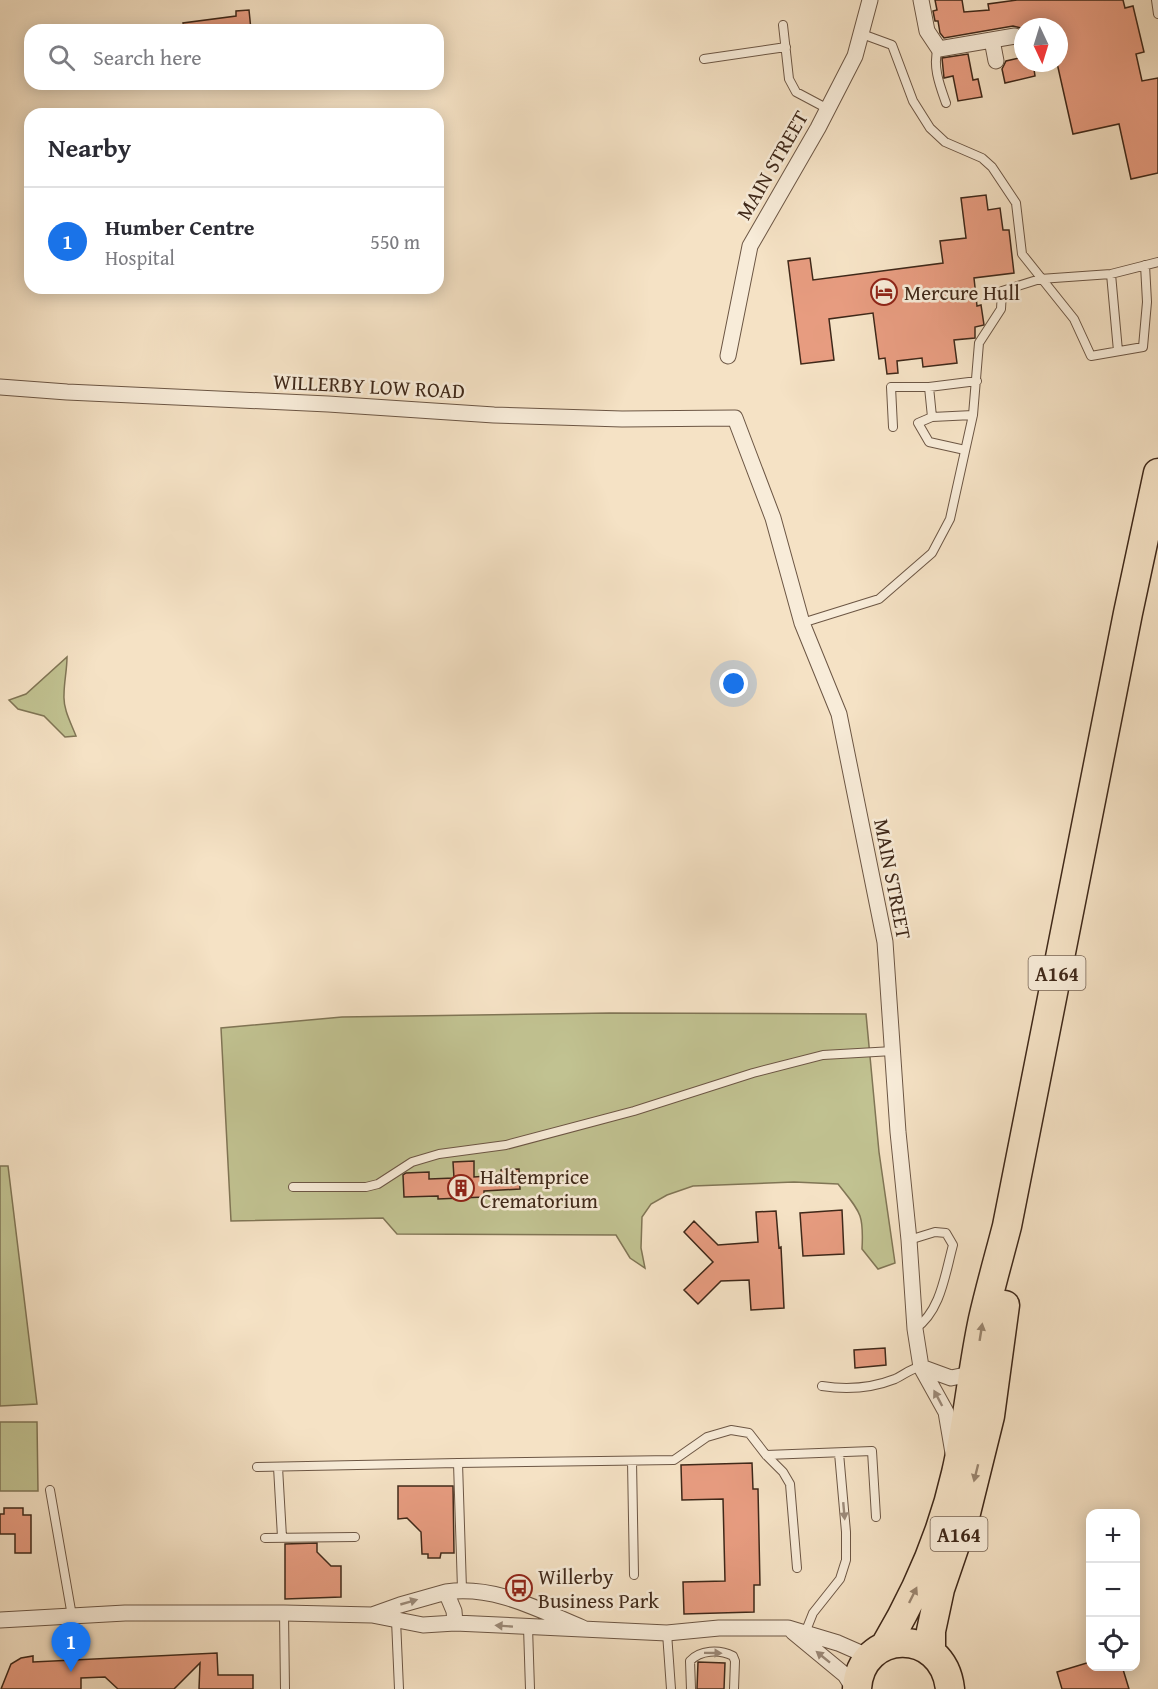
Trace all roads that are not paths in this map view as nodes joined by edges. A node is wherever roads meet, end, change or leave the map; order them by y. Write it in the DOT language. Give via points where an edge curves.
graph roads {
  1 [pos="870,0"];
  2 [pos="921,0"];
  3 [pos="1156,0"];
  4 [pos="1158,14"];
  5 [pos="783,25"];
  6 [pos="862,34"];
  7 [pos="1014,36"];
  8 [pos="992,40"];
  9 [pos="786,47"];
  10 [pos="938,48"];
  11 [pos="704,59"];
  12 [pos="996,61"];
  13 [pos="946,103"];
  14 [pos="828,109"];
  15 [pos="1158,262"];
  16 [pos="1145,265"];
  17 [pos="1111,274"];
  18 [pos="1040,279"];
  19 [pos="1118,351"];
  20 [pos="728,356"];
  21 [pos="977,381"];
  22 [pos="0,387"];
  23 [pos="929,387"];
  24 [pos="973,415"];
  25 [pos="932,417"];
  26 [pos="735,418"];
  27 [pos="893,427"];
  28 [pos="965,450"];
  29 [pos="1158,473"];
  30 [pos="1158,542"];
  31 [pos="802,623"];
  32 [pos="893,1051"];
  33 [pos="293,1187"];
  34 [pos="909,1240"];
  35 [pos="915,1329"];
  36 [pos="921,1366"];
  37 [pos="975,1373"];
  38 [pos="822,1386"];
  39 [pos="839,1453"];
  40 [pos="766,1455"];
  41 [pos="632,1461"];
  42 [pos="458,1463"];
  43 [pos="257,1467"];
  44 [pos="279,1467"];
  45 [pos="956,1473"];
  46 [pos="50,1490"];
  47 [pos="876,1517"];
  48 [pos="282,1537"];
  49 [pos="356,1537"];
  50 [pos="265,1538"];
  51 [pos="798,1568"];
  52 [pos="634,1575"];
  53 [pos="462,1589"];
  54 [pos="446,1592"];
  55 [pos="284,1613"];
  56 [pos="372,1615"];
  57 [pos="72,1616"];
  58 [pos="0,1620"];
  59 [pos="396,1620"];
  60 [pos="455,1623"];
  61 [pos="528,1627"];
  62 [pos="583,1628"];
  63 [pos="788,1628"];
  64 [pos="668,1633"];
  65 [pos="805,1633"];
  66 [pos="878,1652"];
  67 [pos="931,1652"];
  68 [pos="285,1689"];
  69 [pos="399,1689"];
  70 [pos="530,1689"];
  71 [pos="671,1689"];
  72 [pos="691,1689"];
  73 [pos="734,1689"];
  74 [pos="856,1689"];
  75 [pos="950,1689"];
  1 -- 6 [label="street, MAIN STREET"];
  2 -- 10 [label="street" via="927,31"];
  3 -- 4 [label="lane"];
  5 -- 9 [label="lane"];
  6 -- 14 [label="street, MAIN STREET"];
  6 -- 18 [label="lane" via="892,45 913,101 937,136 992,167 1017,202 1022,254"];
  7 -- 8 [label="street"];
  8 -- 10 [label="street"];
  8 -- 12 [label="street"];
  9 -- 11 [label="lane"];
  9 -- 14 [label="lane" via="789,79 796,92"];
  10 -- 13 [label="lane" via="936,63"];
  14 -- 20 [label="street, MAIN STREET" via="750,246"];
  15 -- 16 [label="lane"];
  16 -- 17 [label="lane"];
  16 -- 19 [label="lane" via="1143,347"];
  17 -- 18 [label="lane"];
  17 -- 19 [label="lane"];
  18 -- 19 [label="lane" via="1074,319 1091,356"];
  18 -- 21 [label="lane" via="1002,291 1001,309 979,343"];
  21 -- 23 [label="lane"];
  21 -- 24 [label="lane"];
  22 -- 26 [label="street, WILLERBY LOW ROAD" via="494,415"];
  23 -- 25 [label="lane"];
  23 -- 27 [label="lane" via="891,387"];
  24 -- 25 [label="lane"];
  24 -- 28 [label="lane"];
  25 -- 28 [label="lane" via="918,423 929,442"];
  26 -- 31 [label="street, MAIN STREET" via="773,518"];
  28 -- 31 [label="lane" via="950,519 932,553 879,599"];
  37 -- 29 [label="highway, A164, one-way"];
  30 -- 67 [label="highway, A164, one-way" via="1005,1307 990,1416 966,1513 940,1589"];
  31 -- 32 [label="street, MAIN STREET" via="839,714 885,942"];
  32 -- 33 [label="lane" via="823,1055 753,1072 634,1111 516,1142 412,1162 378,1184 366,1187"];
  32 -- 34 [label="street, MAIN STREET"];
  34 -- 35 [label="street, MAIN STREET"];
  34 -- 35 [label="lane" via="935,1232 946,1233 953,1245 940,1292 926,1322"];
  35 -- 36 [label="street, MAIN STREET"];
  36 -- 37 [label="street" via="951,1378"];
  36 -- 38 [label="lane" via="874,1385"];
  45 -- 36 [label="street, MAIN STREET, one-way" via="946,1412"];
  37 -- 45 [label="highway, A164"];
  39 -- 40 [label="lane"];
  39 -- 47 [label="lane" via="872,1451"];
  39 -- 65 [label="lane, one-way" via="846,1560 840,1579 813,1613"];
  40 -- 41 [label="lane" via="749,1433 731,1430 707,1437 674,1460"];
  40 -- 51 [label="lane" via="790,1484"];
  41 -- 42 [label="lane"];
  41 -- 52 [label="lane"];
  42 -- 44 [label="lane"];
  42 -- 53 [label="lane"];
  43 -- 44 [label="lane"];
  44 -- 48 [label="lane"];
  66 -- 45 [label="highway, A164, one-way" via="919,1583 940,1533"];
  46 -- 57 [label="lane"];
  48 -- 49 [label="lane"];
  48 -- 50 [label="lane"];
  53 -- 54 [label="street"];
  53 -- 62 [label="street" via="492,1592"];
  56 -- 54 [label="street, one-way"];
  54 -- 60 [label="street"];
  55 -- 56 [label="street"];
  55 -- 57 [label="street"];
  55 -- 68 [label="lane"];
  56 -- 59 [label="street"];
  57 -- 58 [label="street"];
  59 -- 60 [label="street" via="423,1625"];
  59 -- 69 [label="lane"];
  61 -- 60 [label="street, one-way"];
  61 -- 62 [label="street"];
  61 -- 70 [label="lane"];
  62 -- 64 [label="street"];
  63 -- 64 [label="street"];
  63 -- 65 [label="street"];
  74 -- 63 [label="street, one-way" via="845,1675"];
  64 -- 71 [label="lane"];
  65 -- 66 [label="street"];
  66 -- 67 [label="highway" via="901,1642 917,1644"];
  66 -- 74 [label="highway, A164" via="862,1668"];
  67 -- 75 [label="highway" via="942,1662"];
  72 -- 73 [label="lane, one-way" via="690,1661 700,1652 733,1656"];
}
